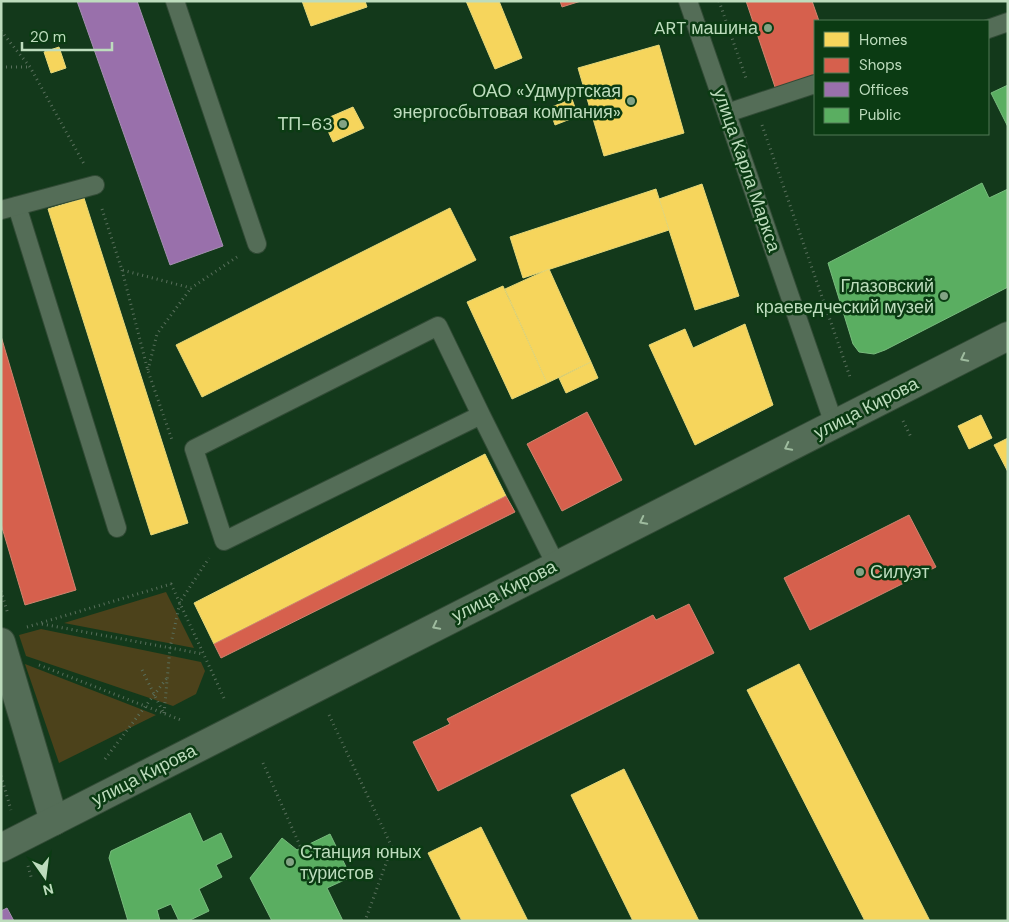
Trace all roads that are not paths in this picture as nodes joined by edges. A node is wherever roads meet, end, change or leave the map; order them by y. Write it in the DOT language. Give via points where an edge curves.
graph roads {
  1 [pos="175,1"];
  2 [pos="688,1"];
  3 [pos="1008,22"];
  4 [pos="989,29"];
  5 [pos="814,84"];
  6 [pos="727,113"];
  7 [pos="95,185"];
  8 [pos="9,208"];
  9 [pos="257,244"];
  10 [pos="1008,336"];
  11 [pos="481,414"];
  12 [pos="834,424"];
  13 [pos="117,528"];
  14 [pos="556,565"];
  15 [pos="12,635"];
  16 [pos="54,821"];
  17 [pos="1,848"];
  1 -- 9 [label="lane"];
  2 -- 6 [label="lane, улица Карла Маркса"];
  3 -- 4 [label="lane"];
  5 -- 6 [label="lane"];
  6 -- 12 [label="lane, улица Карла Маркса"];
  7 -- 8 [label="lane"];
  8 -- 13 [label="lane"];
  10 -- 12 [label="main road, улица Кирова, one-way"];
  11 -- 11 [label="lane" via="438,326 194,449 224,541"];
  11 -- 14 [label="lane"];
  12 -- 14 [label="main road, улица Кирова, one-way"];
  14 -- 16 [label="main road, улица Кирова, one-way"];
  15 -- 16 [label="main road"];
  16 -- 17 [label="main road, улица Кирова"];
}
